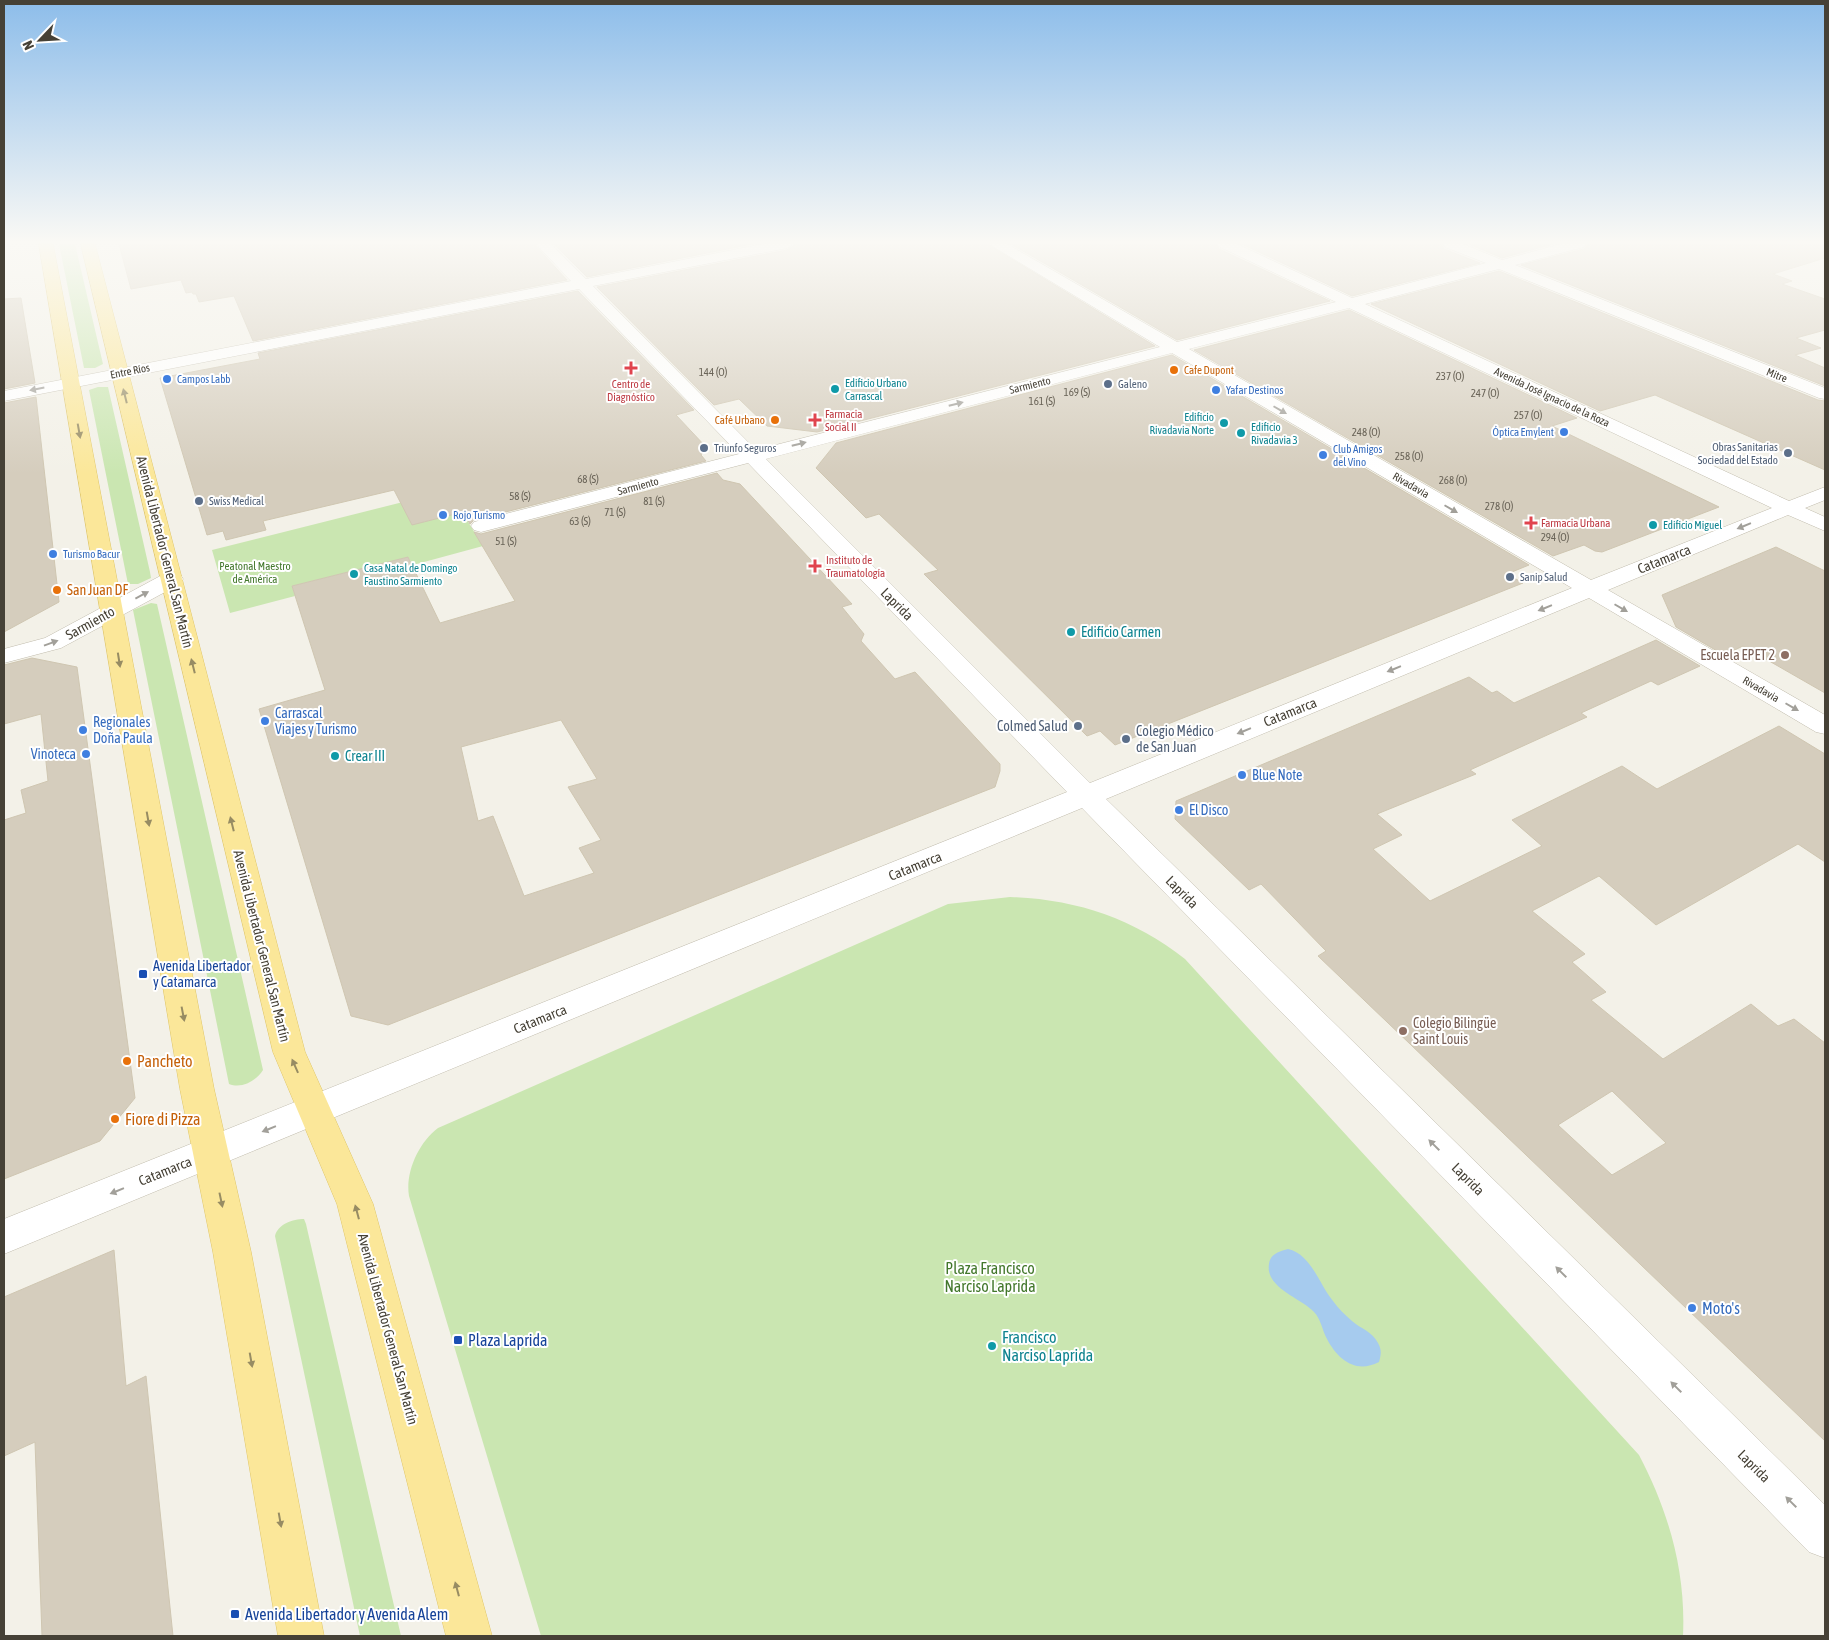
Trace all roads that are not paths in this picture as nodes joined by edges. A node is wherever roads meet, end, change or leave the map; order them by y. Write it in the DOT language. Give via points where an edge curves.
graph roads {
  1 [pos="60,321"];
  2 [pos="107,321"];
  3 [pos="392,321"];
  4 [pos="618,321"];
  5 [pos="1128,321"];
  6 [pos="1282,321"];
  7 [pos="1388,321"];
  8 [pos="1640,321"];
  9 [pos="1175,348"];
  10 [pos="120,373"];
  11 [pos="71,383"];
  12 [pos="1825,394"];
  13 [pos="4,396"];
  14 [pos="751,456"];
  15 [pos="1825,493"];
  16 [pos="1789,508"];
  17 [pos="1825,525"];
  18 [pos="481,526"];
  19 [pos="172,579"];
  20 [pos="1589,590"];
  21 [pos="112,611"];
  22 [pos="4,656"];
  23 [pos="1825,726"];
  24 [pos="1086,795"];
  25 [pos="314,1110"];
  26 [pos="211,1152"];
  27 [pos="4,1237"];
  28 [pos="1825,1536"];
  29 [pos="301,1636"];
  30 [pos="469,1636"];
  1 -- 11 [label="main road"];
  2 -- 10 [label="main road, Avenida Libertador General San Martín"];
  3 -- 10 [label="street, Entre Ríos"];
  4 -- 14 [label="street, Laprida"];
  5 -- 9 [label="street, Rivadavia"];
  6 -- 9 [label="street, Sarmiento"];
  7 -- 16 [label="street, Avenida José Ignacio de la Roza"];
  8 -- 12 [label="street, Mitre"];
  14 -- 9 [label="street, Sarmiento, one-way"];
  9 -- 20 [label="street, Rivadavia, one-way"];
  10 -- 11 [label="street, Entre Ríos"];
  19 -- 10 [label="main road, Avenida Libertador General San Martín, one-way"];
  11 -- 13 [label="street, Entre Ríos, one-way"];
  11 -- 21 [label="main road, one-way"];
  14 -- 18 [label="street, Sarmiento"];
  14 -- 24 [label="street, Laprida"];
  15 -- 16 [label="street, Catamarca"];
  16 -- 17 [label="street, Avenida José Ignacio de la Roza"];
  16 -- 20 [label="street, Catamarca, one-way"];
  21 -- 19 [label="street, Sarmiento, one-way"];
  25 -- 19 [label="main road, Avenida Libertador General San Martín, one-way" via="289,1052"];
  20 -- 23 [label="street, Rivadavia, one-way"];
  20 -- 24 [label="street, Catamarca, one-way"];
  22 -- 21 [label="street, Sarmiento, one-way" via="53,643"];
  21 -- 26 [label="main road, one-way" via="172,954"];
  24 -- 25 [label="street, Catamarca"];
  28 -- 24 [label="street, Laprida, one-way"];
  25 -- 26 [label="street, Catamarca, one-way"];
  30 -- 25 [label="main road, Avenida Libertador General San Martín, one-way" via="355,1204"];
  26 -- 27 [label="street, Catamarca, one-way"];
  26 -- 29 [label="main road, one-way"];
}
